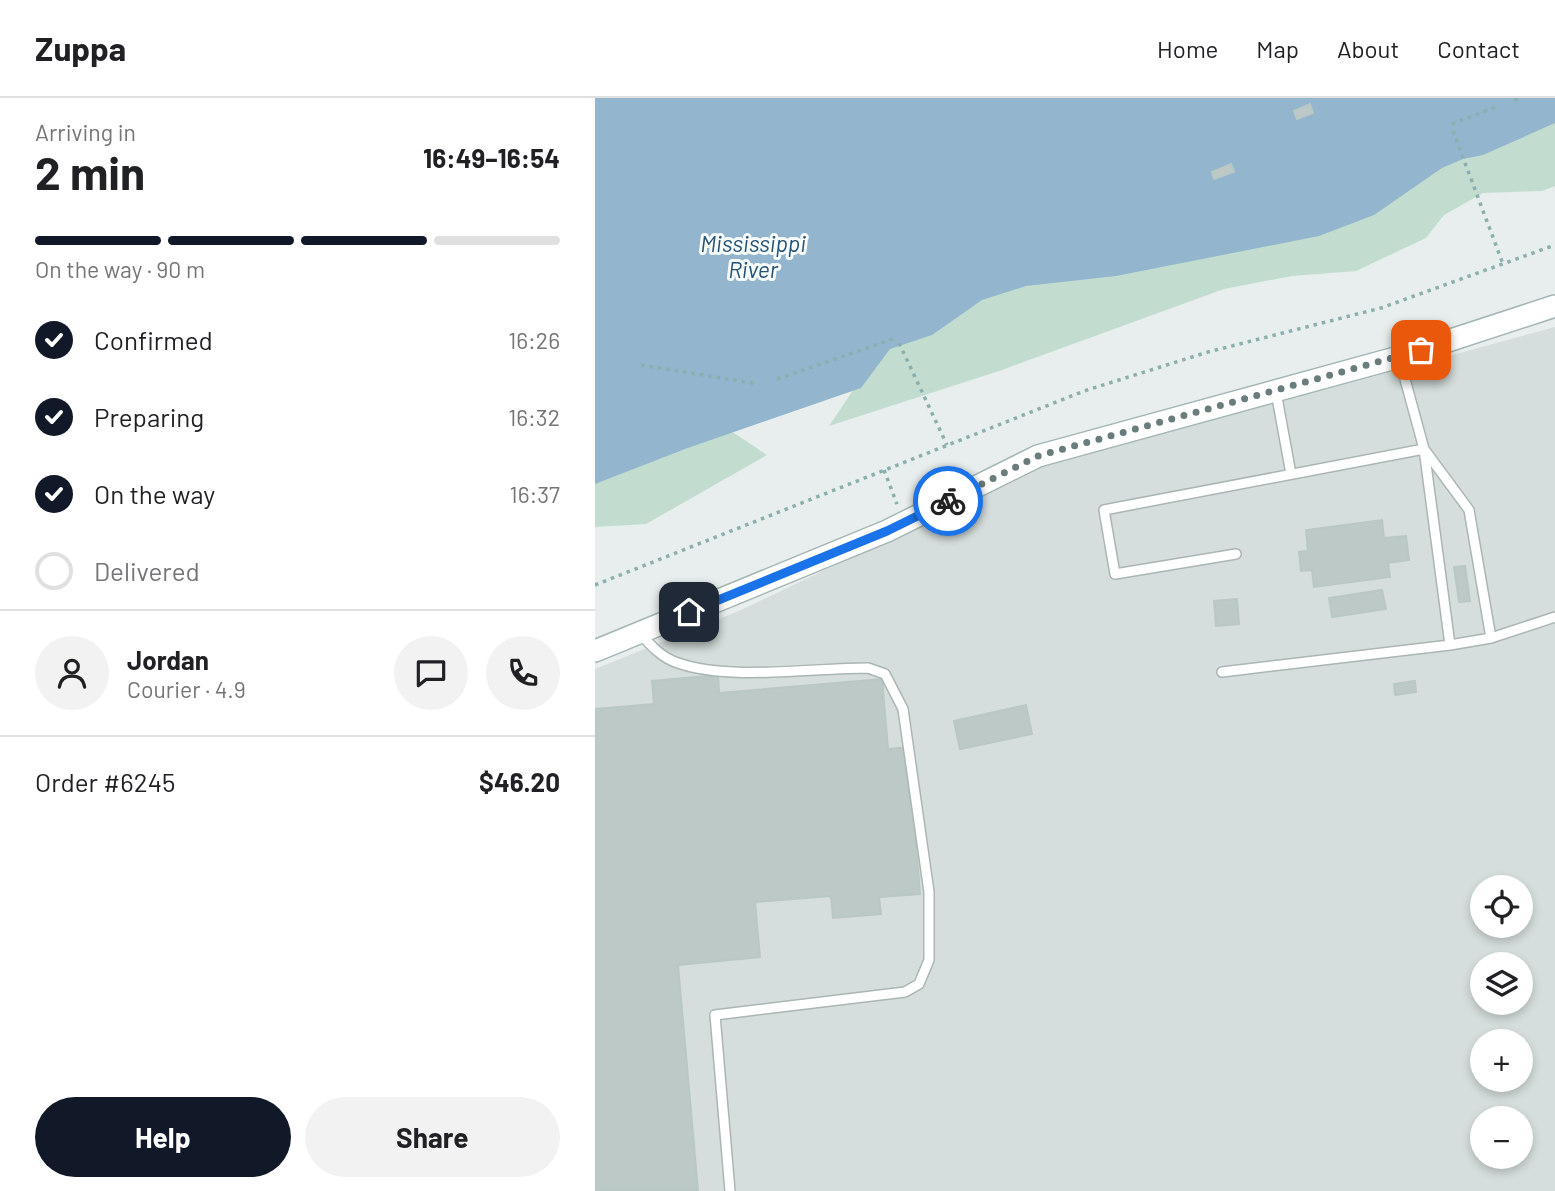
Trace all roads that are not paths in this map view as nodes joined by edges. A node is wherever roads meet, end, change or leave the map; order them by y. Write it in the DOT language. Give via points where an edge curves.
graph roads {
  1 [pos="1555,306"];
  2 [pos="1399,357"];
  3 [pos="1276,390"];
  4 [pos="1424,449"];
  5 [pos="1291,474"];
  6 [pos="1236,554"];
  7 [pos="1555,617"];
  8 [pos="640,633"];
  9 [pos="1491,638"];
  10 [pos="1450,645"];
  11 [pos="595,651"];
  12 [pos="1222,672"];
  13 [pos="730,1191"];
  1 -- 2 [label="main road"];
  2 -- 3 [label="main road"];
  2 -- 4 [label="lane"];
  3 -- 5 [label="lane"];
  3 -- 8 [label="main road" via="1038,456 905,522"];
  4 -- 5 [label="lane"];
  4 -- 9 [label="lane" via="1469,510"];
  4 -- 10 [label="lane"];
  5 -- 6 [label="lane" via="1104,510 1115,574"];
  7 -- 9 [label="lane"];
  8 -- 11 [label="main road"];
  8 -- 13 [label="lane" via="676,663 725,672 868,668 885,674 902,709 911,756 929,892 929,960 919,984 905,992 715,1015"];
  9 -- 10 [label="lane"];
  10 -- 12 [label="lane"];
}
